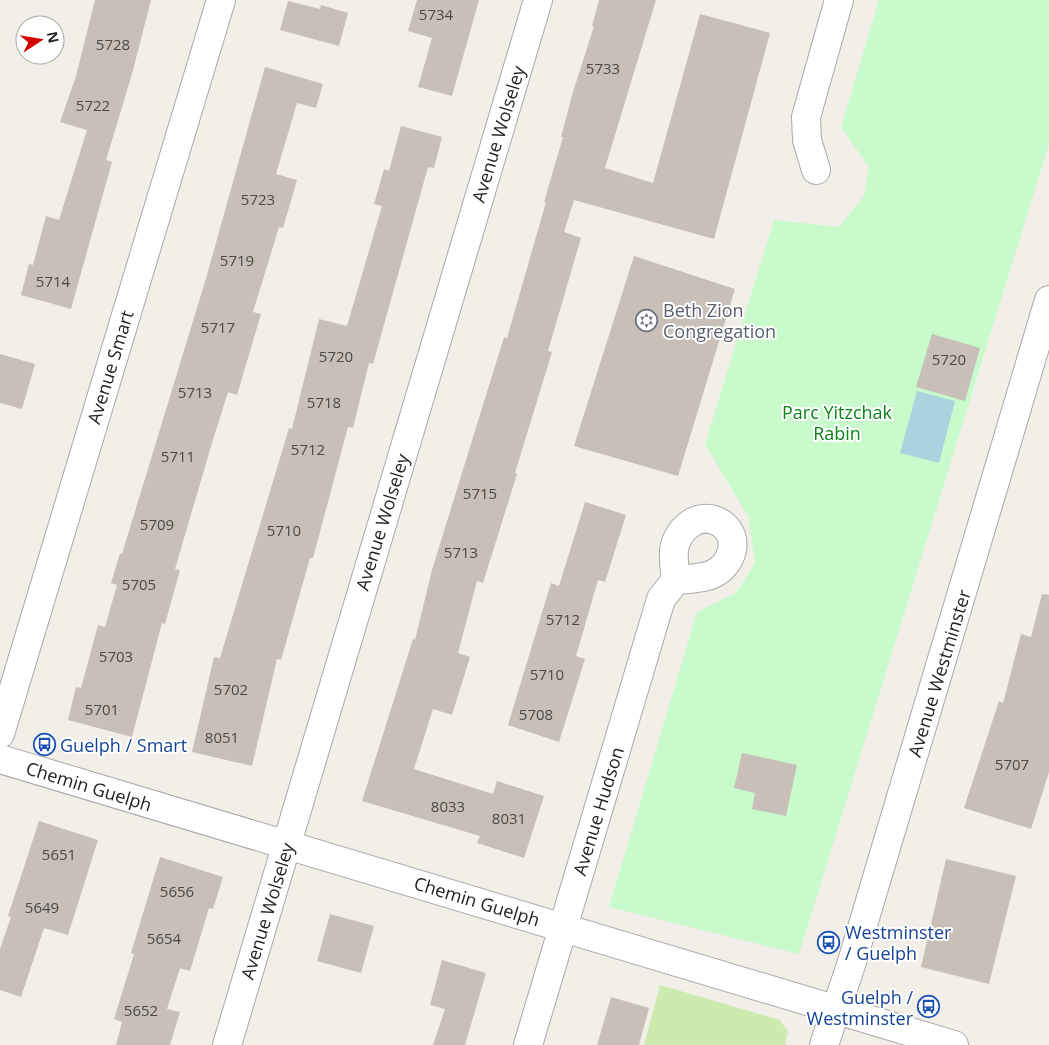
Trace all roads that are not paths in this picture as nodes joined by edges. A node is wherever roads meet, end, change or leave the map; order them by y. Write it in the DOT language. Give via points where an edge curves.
graph roads {
  1 [pos="221,0"];
  2 [pos="538,0"];
  3 [pos="839,0"];
  4 [pos="816,170"];
  5 [pos="1049,300"];
  6 [pos="676,580"];
  7 [pos="0,734"];
  8 [pos="0,759"];
  9 [pos="286,844"];
  10 [pos="564,927"];
  11 [pos="836,1010"];
  12 [pos="227,1045"];
  13 [pos="528,1045"];
  14 [pos="824,1045"];
  15 [pos="954,1045"];
  1 -- 7 [label="street, Avenue Smart"];
  2 -- 9 [label="street, Avenue Wolseley"];
  3 -- 4 [label="street" via="806,117 807,140"];
  5 -- 11 [label="street, Avenue Westminster"];
  6 -- 10 [label="street, Avenue Hudson" via="661,599"];
  8 -- 9 [label="street, Chemin Guelph"];
  9 -- 10 [label="street, Chemin Guelph"];
  9 -- 12 [label="street, Avenue Wolseley"];
  10 -- 11 [label="street, Chemin Guelph"];
  10 -- 13 [label="street, Avenue Hudson"];
  11 -- 14 [label="street, Avenue Westminster"];
  11 -- 15 [label="street, Chemin Guelph"];
}
